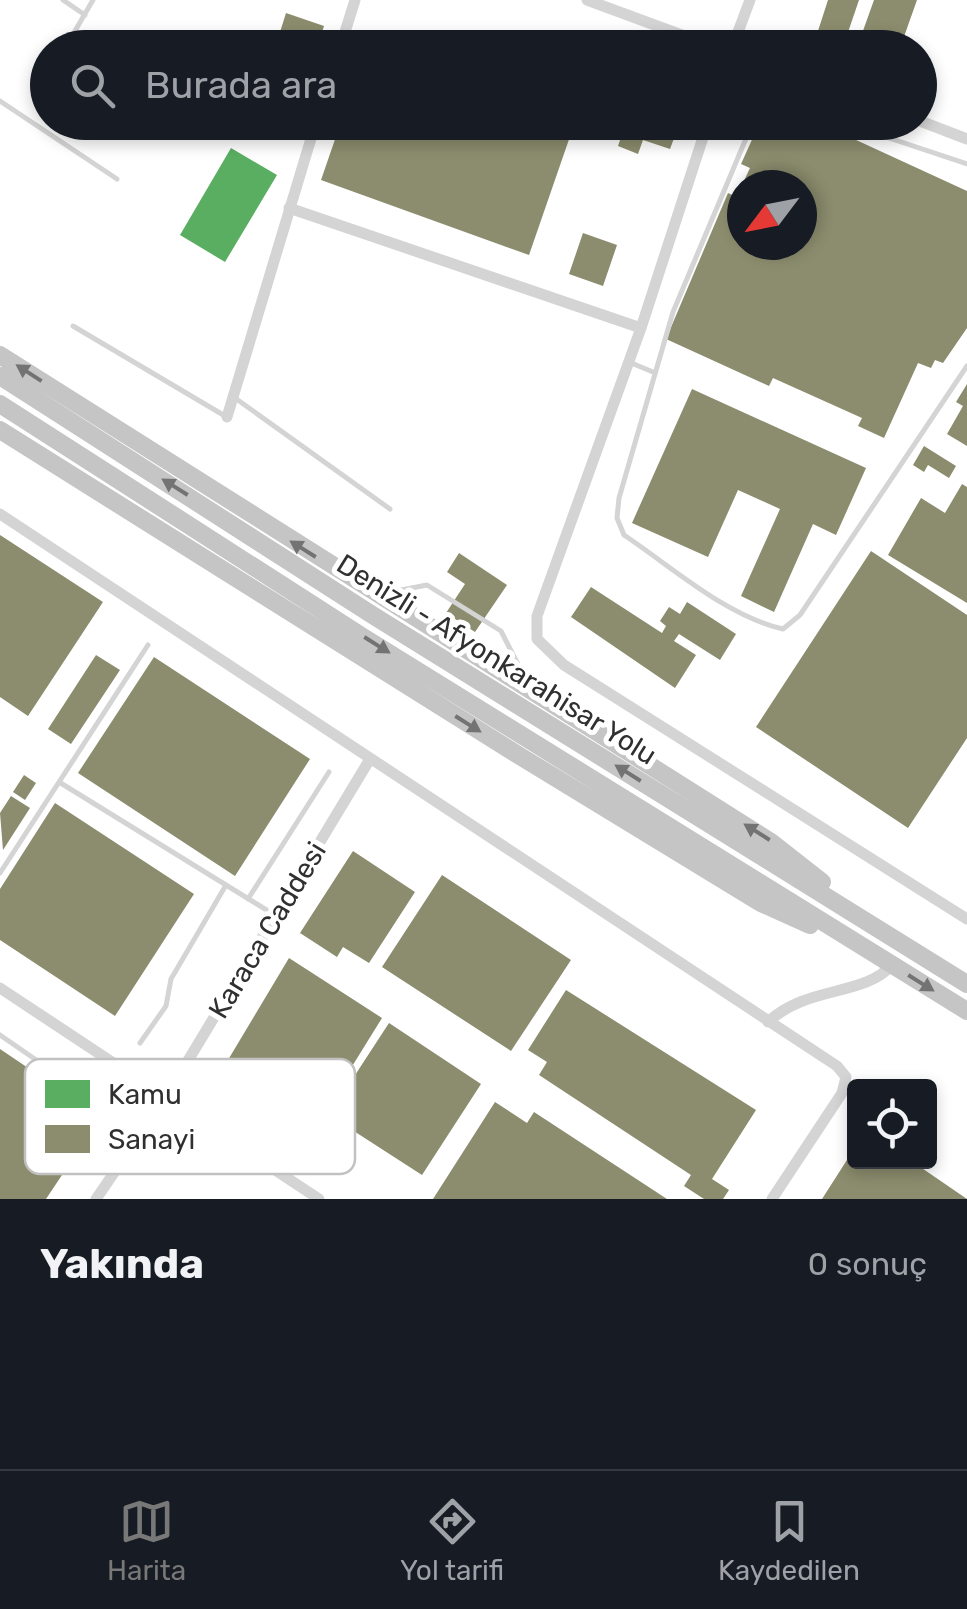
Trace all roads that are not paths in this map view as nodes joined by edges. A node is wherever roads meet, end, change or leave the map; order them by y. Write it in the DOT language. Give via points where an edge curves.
graph roads {
  1 [pos="63,0"];
  2 [pos="93,0"];
  3 [pos="355,0"];
  4 [pos="587,0"];
  5 [pos="750,0"];
  6 [pos="84,15"];
  7 [pos="76,30"];
  8 [pos="346,30"];
  9 [pos="668,30"];
  10 [pos="739,30"];
  11 [pos="0,102"];
  12 [pos="30,122"];
  13 [pos="937,128"];
  14 [pos="967,139"];
  15 [pos="58,140"];
  16 [pos="310,140"];
  17 [pos="702,140"];
  18 [pos="745,140"];
  19 [pos="894,140"];
  20 [pos="967,164"];
  21 [pos="117,179"];
  22 [pos="289,208"];
  23 [pos="73,326"];
  24 [pos="641,328"];
  25 [pos="0,355"];
  26 [pos="628,362"];
  27 [pos="967,366"];
  28 [pos="654,372"];
  29 [pos="0,376"];
  30 [pos="235,398"];
  31 [pos="0,404"];
  32 [pos="227,417"];
  33 [pos="0,430"];
  34 [pos="390,508"];
  35 [pos="0,514"];
  36 [pos="376,594"];
  37 [pos="148,645"];
  38 [pos="532,692"];
  39 [pos="370,759"];
  40 [pos="329,772"];
  41 [pos="59,782"];
  42 [pos="0,873"];
  43 [pos="226,885"];
  44 [pos="248,899"];
  45 [pos="967,902"];
  46 [pos="276,916"];
  47 [pos="963,916"];
  48 [pos="890,934"];
  49 [pos="874,954"];
  50 [pos="892,965"];
  51 [pos="967,984"];
  52 [pos="0,988"];
  53 [pos="967,1012"];
  54 [pos="768,1022"];
  55 [pos="0,1036"];
  56 [pos="140,1044"];
  57 [pos="34,1059"];
  58 [pos="109,1059"];
  59 [pos="189,1059"];
  60 [pos="113,1174"];
  61 [pos="282,1174"];
  62 [pos="96,1199"];
  63 [pos="319,1199"];
  64 [pos="772,1199"];
  1 -- 6 [label="lane"];
  2 -- 6 [label="lane"];
  3 -- 8 [label="street"];
  4 -- 9 [label="street"];
  5 -- 10 [label="street"];
  6 -- 7 [label="lane"];
  11 -- 12 [label="lane"];
  13 -- 14 [label="street"];
  15 -- 21 [label="lane"];
  16 -- 22 [label="street"];
  17 -- 24 [label="street"];
  18 -- 28 [label="lane"];
  19 -- 20 [label="lane"];
  22 -- 24 [label="street"];
  22 -- 30 [label="street"];
  23 -- 32 [label="lane"];
  24 -- 26 [label="street"];
  36 -- 25 [label="highway, one-way"];
  26 -- 28 [label="lane"];
  26 -- 47 [label="street" via="537,616 537,638 564,665"];
  27 -- 28 [label="lane" via="800,615 783,629 751,618 624,535 616,518 619,498"];
  48 -- 29 [label="highway, Denizli - Afyonkarahisar Yolu, one-way"];
  30 -- 32 [label="street"];
  30 -- 34 [label="lane"];
  31 -- 49 [label="highway, one-way"];
  33 -- 49 [label="highway, one-way" via="761,903"];
  35 -- 39 [label="street"];
  36 -- 38 [label="highway"];
  36 -- 38 [label="lane" via="427,585 472,612 501,631"];
  37 -- 41 [label="lane"];
  48 -- 38 [label="highway, one-way" via="771,842"];
  39 -- 46 [label="street, Karaca Caddesi"];
  39 -- 54 [label="street"];
  40 -- 44 [label="lane"];
  41 -- 42 [label="lane"];
  41 -- 43 [label="lane"];
  43 -- 44 [label="lane"];
  43 -- 56 [label="lane"];
  44 -- 46 [label="lane"];
  45 -- 47 [label="street"];
  46 -- 59 [label="street, Karaca Caddesi"];
  48 -- 51 [label="highway, Denizli - Afyonkarahisar Yolu"];
  49 -- 50 [label="highway"];
  50 -- 53 [label="highway, one-way"];
  50 -- 54 [label="street" via="871,980 800,998"];
  52 -- 58 [label="street"];
  54 -- 64 [label="street" via="846,1077"];
  55 -- 57 [label="lane"];
  60 -- 62 [label="street, Karaca Caddesi"];
  61 -- 63 [label="street"];
}
